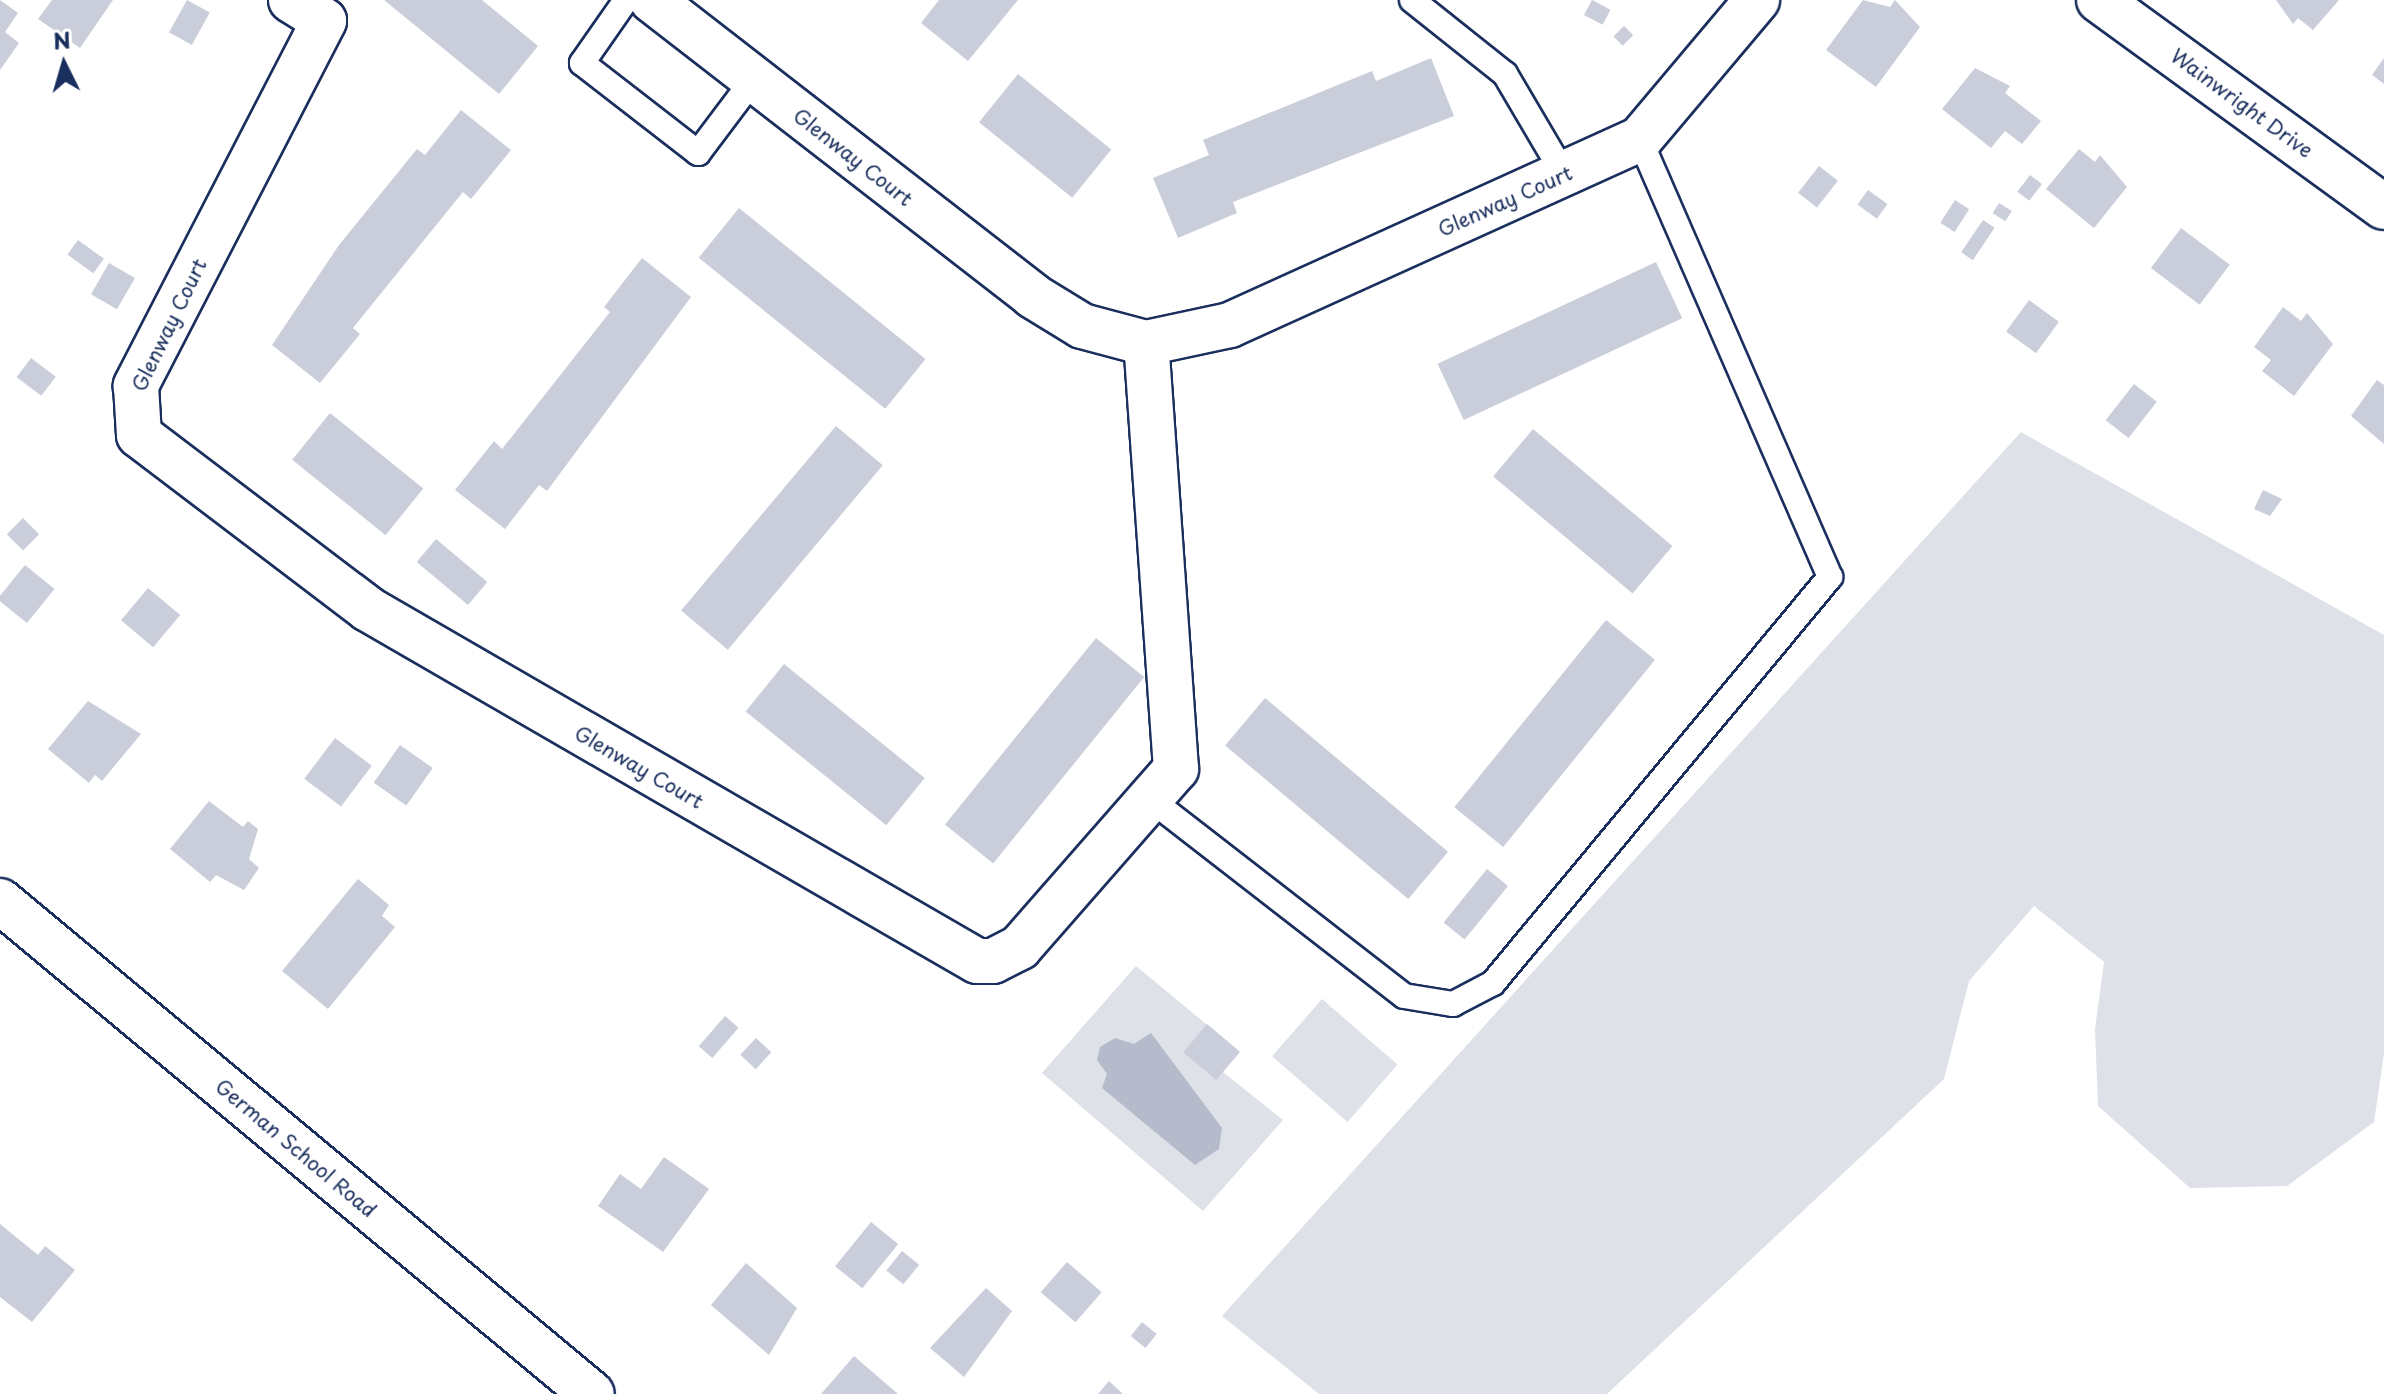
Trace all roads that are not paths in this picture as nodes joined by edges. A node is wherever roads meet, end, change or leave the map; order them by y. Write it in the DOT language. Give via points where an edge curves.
graph roads {
  1 [pos="291,0"];
  2 [pos="626,0"];
  3 [pos="652,0"];
  4 [pos="1412,0"];
  5 [pos="1757,0"];
  6 [pos="2099,0"];
  7 [pos="753,80"];
  8 [pos="1640,139"];
  9 [pos="1564,174"];
  10 [pos="2384,207"];
  11 [pos="1146,343"];
  12 [pos="1150,799"];
  13 [pos="0,901"];
  14 [pos="592,1394"];
  1 -- 12 [label="street, Glenway Court" via="324,21 136,386 135,425 148,445 368,609 977,961 1008,957 1020,947"];
  2 -- 7 [label="lane" via="582,63 698,153"];
  3 -- 7 [label="street, Glenway Court"];
  4 -- 9 [label="lane" via="1505,74"];
  5 -- 8 [label="street"];
  6 -- 10 [label="street, Wainwright Drive"];
  7 -- 11 [label="street, Glenway Court" via="1033,296 1082,326"];
  8 -- 9 [label="street, Glenway Court"];
  8 -- 12 [label="lane" via="1830,577 1493,983 1453,1004 1404,996"];
  9 -- 11 [label="street, Glenway Court" via="1230,325"];
  11 -- 12 [label="street, Glenway Court" via="1176,769"];
  13 -- 14 [label="street, German School Road"];
}
